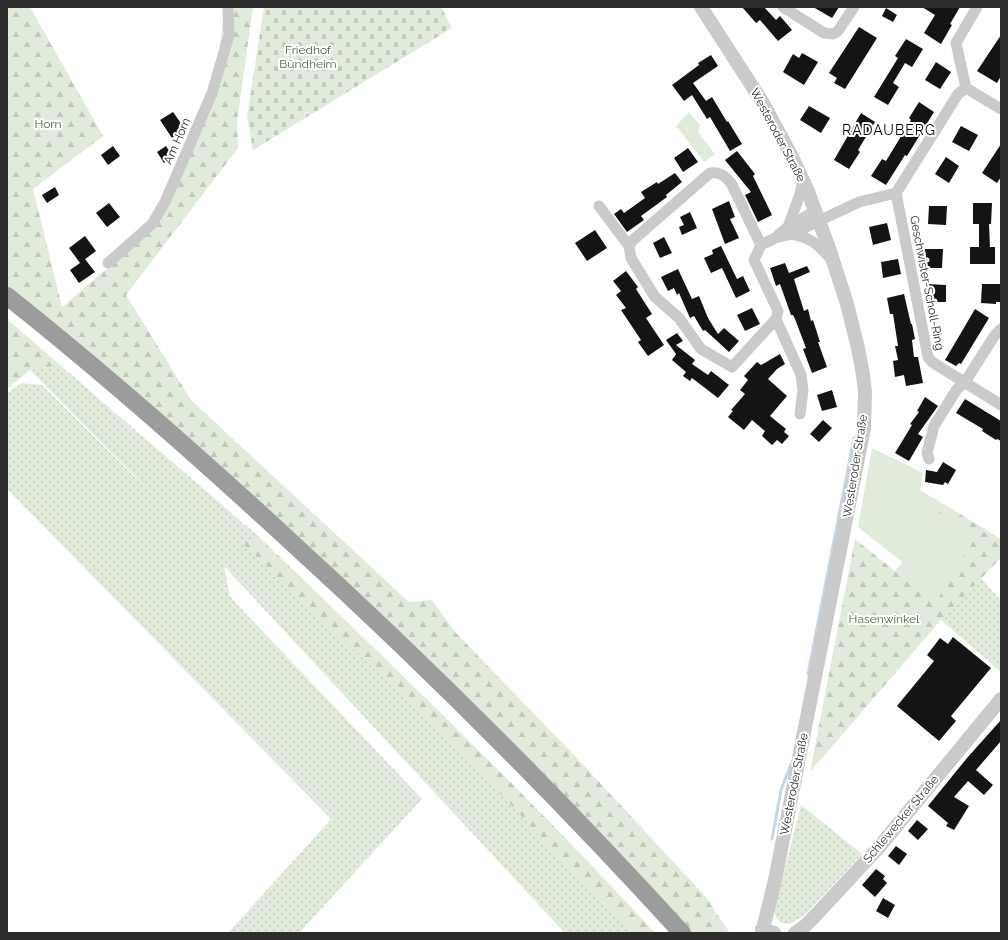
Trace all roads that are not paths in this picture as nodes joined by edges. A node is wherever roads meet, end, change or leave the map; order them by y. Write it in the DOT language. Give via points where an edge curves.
graph roads {
  1 [pos="228,7"];
  2 [pos="701,7"];
  3 [pos="783,7"];
  4 [pos="854,7"];
  5 [pos="977,7"];
  6 [pos="966,88"];
  7 [pos="1001,109"];
  8 [pos="803,180"];
  9 [pos="896,193"];
  10 [pos="599,206"];
  11 [pos="817,216"];
  12 [pos="790,230"];
  13 [pos="761,245"];
  14 [pos="629,246"];
  15 [pos="833,261"];
  16 [pos="108,263"];
  17 [pos="7,296"];
  18 [pos="15,311"];
  19 [pos="776,319"];
  20 [pos="1001,330"];
  21 [pos="70,354"];
  22 [pos="965,382"];
  23 [pos="1001,405"];
  24 [pos="800,414"];
  25 [pos="929,460"];
  26 [pos="1001,699"];
  27 [pos="766,932"];
  28 [pos="667,933"];
  29 [pos="682,933"];
  30 [pos="795,933"];
  1 -- 16 [label="street, Am Horn" via="229,35 212,93 165,202 152,224"];
  2 -- 8 [label="street, Westeroder Straße" via="763,103"];
  3 -- 4 [label="street" via="824,33 833,34 838,31"];
  5 -- 6 [label="street" via="956,44"];
  6 -- 7 [label="street"];
  6 -- 9 [label="street" via="958,94"];
  8 -- 11 [label="street, Westeroder Straße"];
  8 -- 12 [label="street"];
  9 -- 11 [label="street"];
  9 -- 22 [label="street, Geschwister-Scholl-Ring" via="926,352 932,362"];
  10 -- 14 [label="street"];
  11 -- 12 [label="street"];
  11 -- 15 [label="street, Westeroder Straße"];
  12 -- 13 [label="street"];
  12 -- 15 [label="street" via="812,240"];
  13 -- 14 [label="street" via="731,183 719,172 710,173"];
  13 -- 19 [label="street" via="754,260 778,311"];
  14 -- 19 [label="street" via="632,258 655,297 679,318 701,349 732,367"];
  15 -- 27 [label="street, Westeroder Straße" via="847,304 863,375 864,428"];
  17 -- 18 [label="highway"];
  18 -- 21 [label="highway"];
  19 -- 24 [label="street" via="801,375 803,390"];
  20 -- 22 [label="street" via="995,334"];
  21 -- 28 [label="highway" via="350,611 436,694 536,794"];
  21 -- 29 [label="highway" via="225,481 361,606 514,757"];
  22 -- 23 [label="street, Geschwister-Scholl-Ring"];
  22 -- 25 [label="street" via="957,389 934,426 927,453"];
  26 -- 30 [label="street, Schlewecker Straße" via="880,846 810,921"];
}
